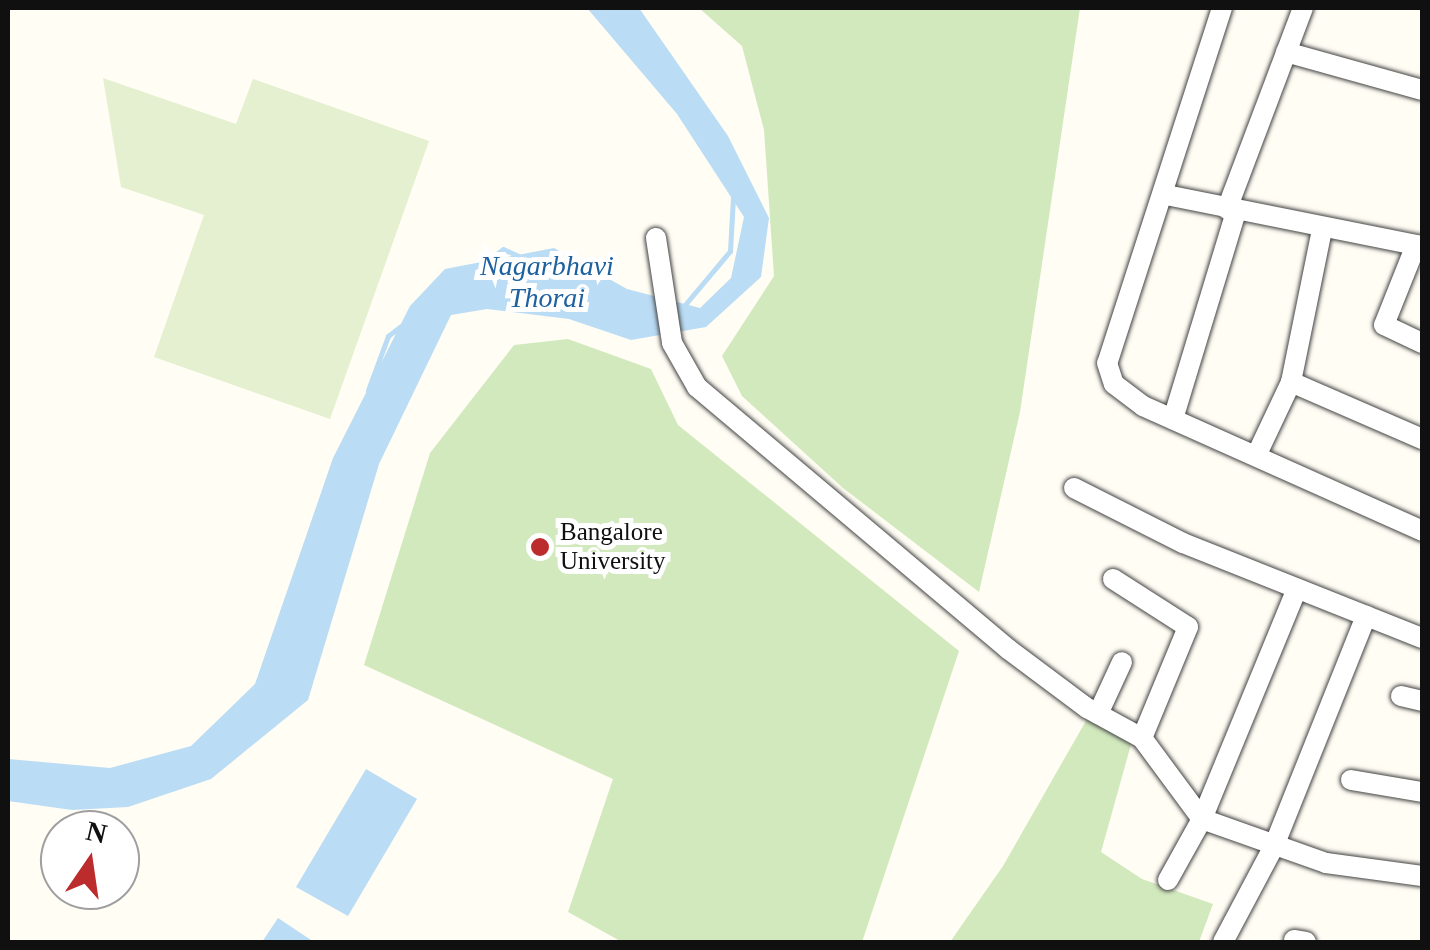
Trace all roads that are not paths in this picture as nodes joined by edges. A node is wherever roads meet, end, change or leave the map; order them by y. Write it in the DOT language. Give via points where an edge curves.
graph roads {
  1 [pos="1222,8"];
  2 [pos="1303,8"];
  3 [pos="1286,52"];
  4 [pos="1422,90"];
  5 [pos="1166,196"];
  6 [pos="1232,210"];
  7 [pos="1322,230"];
  8 [pos="656,238"];
  9 [pos="1419,245"];
  10 [pos="1422,343"];
  11 [pos="1292,382"];
  12 [pos="1173,419"];
  13 [pos="1422,439"];
  14 [pos="1257,454"];
  15 [pos="1074,488"];
  16 [pos="1422,531"];
  17 [pos="1113,578"];
  18 [pos="1297,589"];
  19 [pos="1366,616"];
  20 [pos="1422,638"];
  21 [pos="1122,662"];
  22 [pos="1401,696"];
  23 [pos="1422,701"];
  24 [pos="1098,714"];
  25 [pos="1142,738"];
  26 [pos="1352,780"];
  27 [pos="1422,792"];
  28 [pos="1202,819"];
  29 [pos="1274,846"];
  30 [pos="1422,876"];
  31 [pos="1168,880"];
  32 [pos="1223,942"];
  1 -- 5 [label="street"];
  2 -- 3 [label="street"];
  3 -- 4 [label="street"];
  3 -- 6 [label="street"];
  5 -- 6 [label="street"];
  5 -- 12 [label="street" via="1106,363 1127,397"];
  6 -- 7 [label="street"];
  6 -- 12 [label="street"];
  7 -- 9 [label="street"];
  7 -- 11 [label="street"];
  8 -- 24 [label="street" via="672,343 696,387 1008,649"];
  9 -- 10 [label="street" via="1384,325"];
  11 -- 13 [label="street"];
  11 -- 14 [label="street"];
  12 -- 14 [label="street"];
  14 -- 16 [label="street"];
  15 -- 18 [label="street"];
  17 -- 25 [label="street" via="1188,627"];
  18 -- 19 [label="street"];
  18 -- 28 [label="street"];
  19 -- 20 [label="street"];
  19 -- 29 [label="street"];
  21 -- 24 [label="street"];
  22 -- 23 [label="street"];
  24 -- 25 [label="street"];
  25 -- 28 [label="street"];
  26 -- 27 [label="street"];
  28 -- 29 [label="street"];
  28 -- 31 [label="street"];
  29 -- 30 [label="street" via="1326,863"];
  29 -- 32 [label="street"];
}
